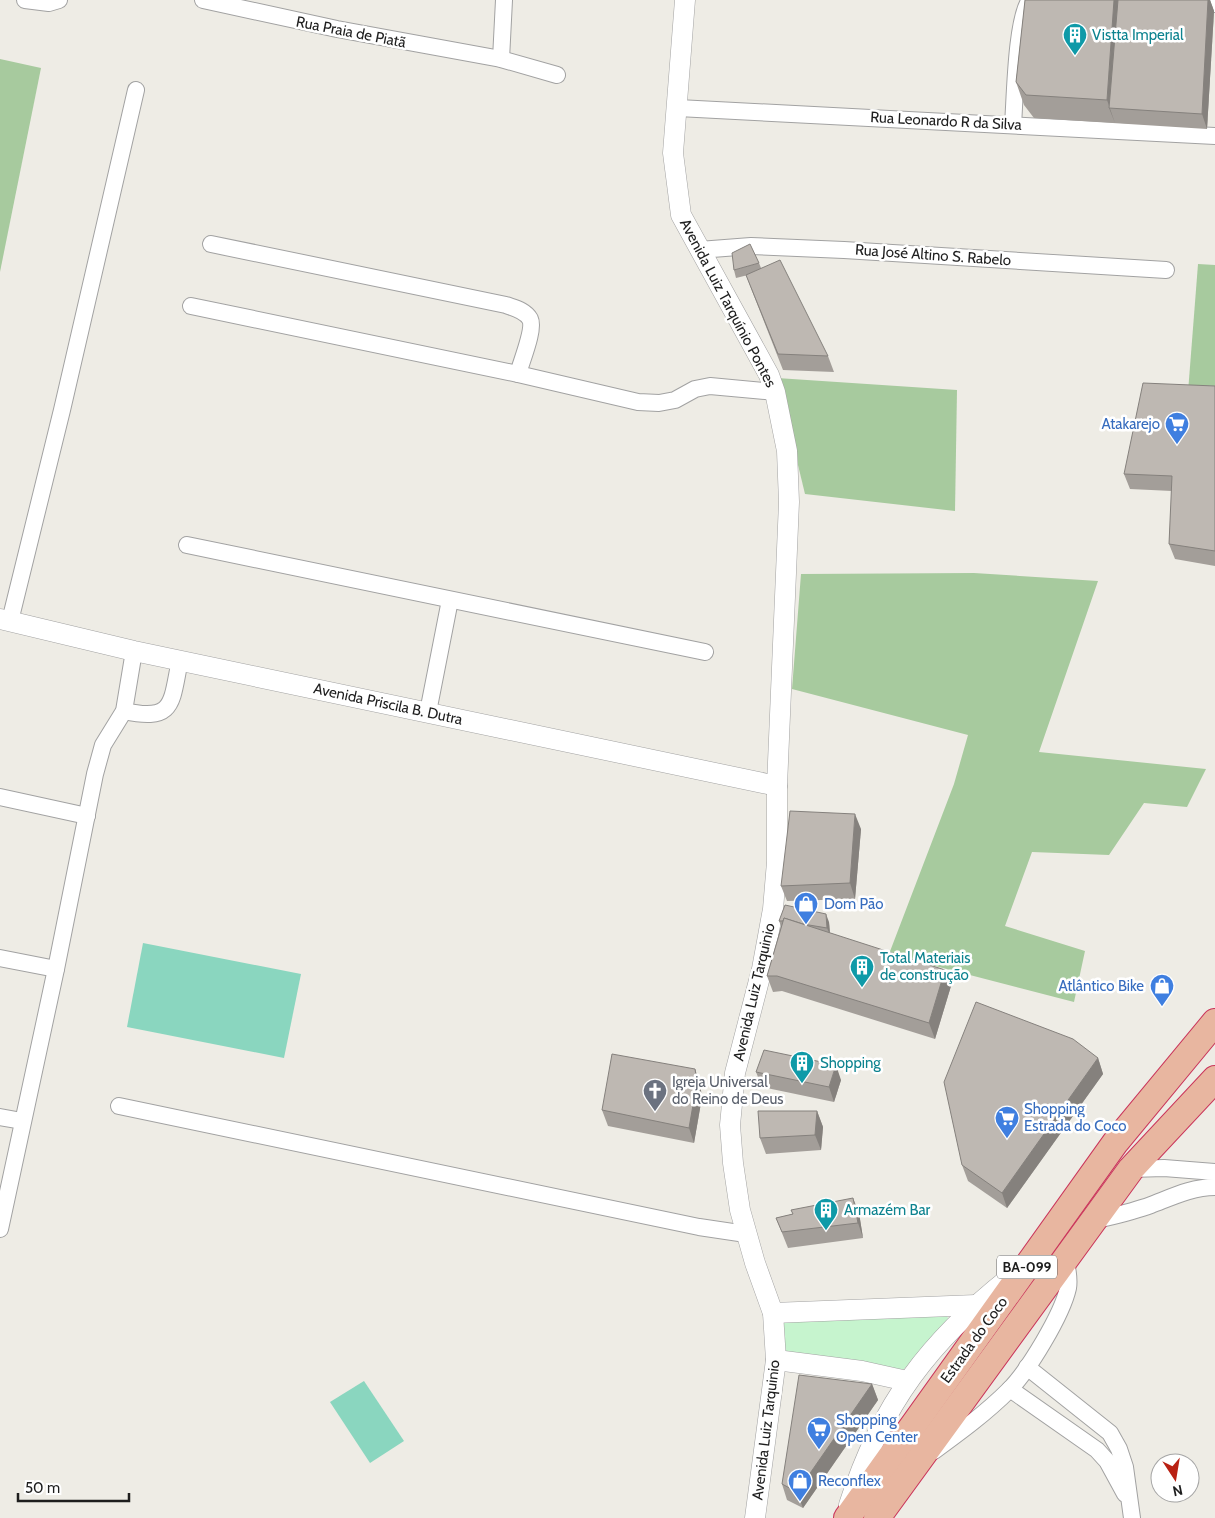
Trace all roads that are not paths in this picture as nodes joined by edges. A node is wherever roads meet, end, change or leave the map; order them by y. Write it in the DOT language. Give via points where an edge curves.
graph roads {
  1 [pos="25,0"];
  2 [pos="60,0"];
  3 [pos="203,0"];
  4 [pos="504,0"];
  5 [pos="685,0"];
  6 [pos="1030,0"];
  7 [pos="1147,0"];
  8 [pos="1215,4"];
  9 [pos="501,59"];
  10 [pos="556,75"];
  11 [pos="136,90"];
  12 [pos="678,108"];
  13 [pos="1013,125"];
  14 [pos="1215,136"];
  15 [pos="212,244"];
  16 [pos="699,250"];
  17 [pos="1166,270"];
  18 [pos="190,306"];
  19 [pos="518,374"];
  20 [pos="775,392"];
  21 [pos="187,545"];
  22 [pos="450,600"];
  23 [pos="5,620"];
  24 [pos="134,651"];
  25 [pos="705,652"];
  26 [pos="180,660"];
  27 [pos="124,711"];
  28 [pos="428,712"];
  29 [pos="777,786"];
  30 [pos="0,797"];
  31 [pos="87,816"];
  32 [pos="0,958"];
  33 [pos="56,969"];
  34 [pos="1215,1022"];
  35 [pos="1215,1079"];
  36 [pos="119,1106"];
  37 [pos="0,1117"];
  38 [pos="22,1121"];
  39 [pos="1131,1169"];
  40 [pos="1215,1172"];
  41 [pos="1215,1187"];
  42 [pos="1093,1221"];
  43 [pos="0,1228"];
  44 [pos="746,1234"];
  45 [pos="1065,1257"];
  46 [pos="1031,1261"];
  47 [pos="976,1304"];
  48 [pos="772,1312"];
  49 [pos="776,1360"];
  50 [pos="1027,1367"];
  51 [pos="907,1381"];
  52 [pos="1046,1382"];
  53 [pos="1010,1389"];
  54 [pos="1032,1404"];
  55 [pos="1119,1449"];
  56 [pos="1107,1461"];
  57 [pos="914,1466"];
  58 [pos="1131,1510"];
  59 [pos="755,1518"];
  60 [pos="846,1518"];
  61 [pos="877,1518"];
  1 -- 2 [label="street" via="49,3"];
  3 -- 9 [label="street, Rua Praia de Piatã"];
  4 -- 9 [label="street"];
  5 -- 12 [label="street, Avenida Luiz Tarquínio Pontes"];
  6 -- 13 [label="street" via="1025,7 1022,25"];
  7 -- 8 [label="street"];
  9 -- 10 [label="street, Rua Praia de Piatã"];
  11 -- 23 [label="street" via="62,410"];
  12 -- 13 [label="street, Rua Leonardo R da Silva"];
  12 -- 16 [label="street, Avenida Luiz Tarquínio Pontes" via="673,153 680,215"];
  13 -- 14 [label="street, Rua Leonardo R da Silva"];
  15 -- 19 [label="street" via="521,310 532,325"];
  16 -- 17 [label="street, Rua José Altino S. Rabelo" via="751,246"];
  16 -- 20 [label="street, Avenida Luiz Tarquínio Pontes" via="769,375"];
  18 -- 19 [label="street"];
  19 -- 20 [label="street" via="638,402 675,400 695,389 710,386"];
  20 -- 29 [label="street, Avenida Luiz Tarquínio Pontes" via="787,451 789,530"];
  21 -- 22 [label="street"];
  22 -- 25 [label="street"];
  22 -- 28 [label="street"];
  23 -- 24 [label="street, Avenida Priscila B. Dutra"];
  24 -- 26 [label="street, Avenida Priscila B. Dutra"];
  24 -- 27 [label="street"];
  26 -- 27 [label="street" via="172,697 164,711 145,716"];
  26 -- 28 [label="street, Avenida Priscila B. Dutra"];
  27 -- 31 [label="street" via="103,744"];
  28 -- 29 [label="street, Avenida Priscila B. Dutra"];
  29 -- 44 [label="street, Avenida Luiz Tarquinio" via="778,862 773,908 762,969 735,1073 730,1125 732,1163"];
  30 -- 31 [label="street"];
  31 -- 33 [label="street"];
  32 -- 33 [label="street"];
  33 -- 38 [label="street"];
  34 -- 46 [label="highway, Estrada do Coco / BA-099" via="1115,1143"];
  35 -- 39 [label="highway, Estrada do Coco / BA-099"];
  36 -- 44 [label="street" via="699,1227"];
  37 -- 38 [label="street"];
  38 -- 43 [label="street"];
  39 -- 40 [label="street"];
  39 -- 42 [label="highway, Estrada do Coco / BA-099"];
  41 -- 42 [label="street" via="1189,1191 1127,1213"];
  42 -- 45 [label="highway, Estrada do Coco / BA-099"];
  44 -- 48 [label="street, Avenida Luiz Tarquinio"];
  45 -- 50 [label="street" via="1069,1286"];
  45 -- 57 [label="highway, Estrada do Coco / BA-099"];
  46 -- 47 [label="street"];
  46 -- 60 [label="highway, Estrada do Coco / BA-099"];
  47 -- 48 [label="street"];
  47 -- 51 [label="street"];
  48 -- 49 [label="street, Avenida Luiz Tarquinio"];
  49 -- 51 [label="street" via="862,1371"];
  49 -- 59 [label="street, Avenida Luiz Tarquinio"];
  50 -- 52 [label="street"];
  50 -- 53 [label="street"];
  51 -- 60 [label="street" via="879,1428"];
  52 -- 54 [label="street" via="1041,1395"];
  52 -- 55 [label="street" via="1110,1433"];
  53 -- 54 [label="street"];
  53 -- 57 [label="street" via="968,1426"];
  54 -- 56 [label="street" via="1089,1444"];
  55 -- 56 [label="street" via="1110,1453"];
  55 -- 58 [label="street" via="1125,1466"];
  56 -- 58 [label="street"];
  57 -- 61 [label="highway, Estrada do Coco / BA-099"];
}
